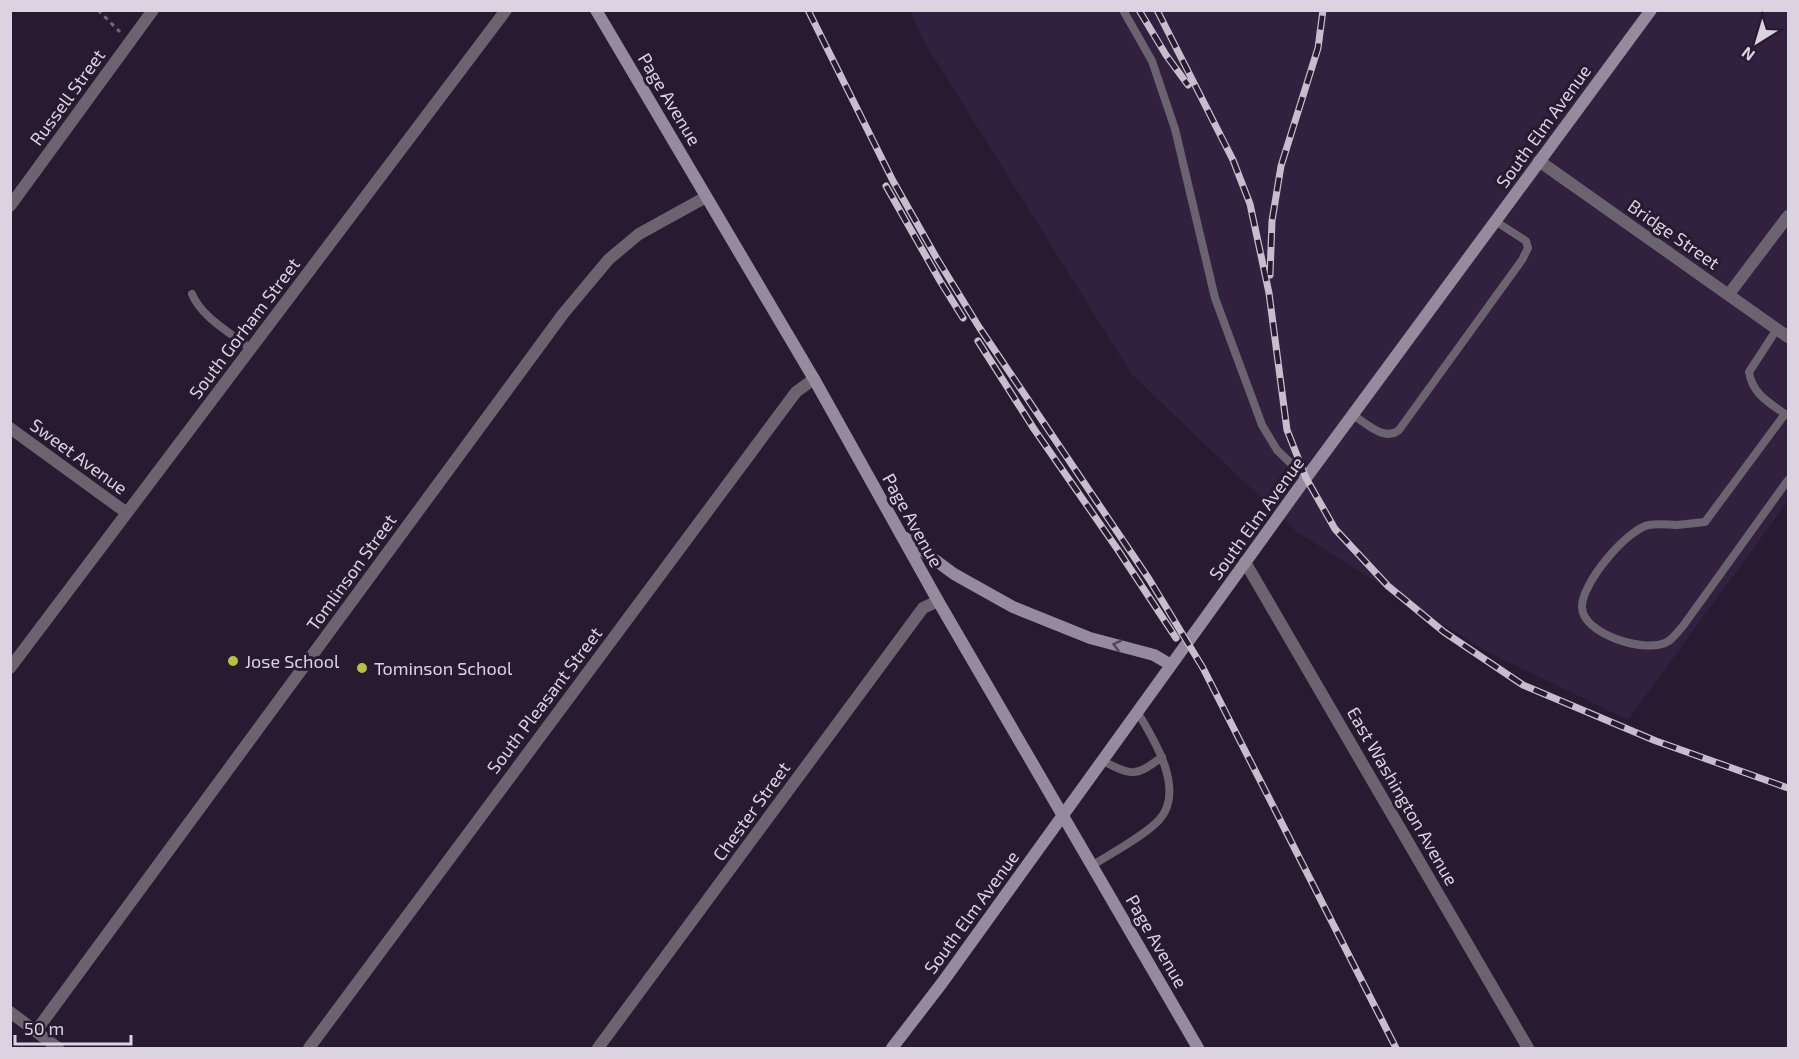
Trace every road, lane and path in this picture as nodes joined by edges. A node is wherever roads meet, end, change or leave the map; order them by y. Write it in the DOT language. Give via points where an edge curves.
graph roads {
  1 [pos="98,10"];
  2 [pos="153,10"];
  3 [pos="506,10"];
  4 [pos="596,10"];
  5 [pos="1123,10"];
  6 [pos="1651,10"];
  7 [pos="130,41"];
  8 [pos="1539,161"];
  9 [pos="706,197"];
  10 [pos="10,206"];
  11 [pos="1788,216"];
  12 [pos="1495,221"];
  13 [pos="192,294"];
  14 [pos="1729,294"];
  15 [pos="1777,329"];
  16 [pos="1788,337"];
  17 [pos="252,348"];
  18 [pos="814,380"];
  19 [pos="1353,415"];
  20 [pos="1787,415"];
  21 [pos="10,428"];
  22 [pos="1306,478"];
  23 [pos="1788,480"];
  24 [pos="127,513"];
  25 [pos="901,535"];
  26 [pos="1245,562"];
  27 [pos="938,601"];
  28 [pos="1171,665"];
  29 [pos="10,668"];
  30 [pos="1137,712"];
  31 [pos="1161,758"];
  32 [pos="1104,760"];
  33 [pos="1064,816"];
  34 [pos="1093,865"];
  35 [pos="10,1012"];
  36 [pos="36,1031"];
  37 [pos="58,1048"];
  38 [pos="309,1048"];
  39 [pos="598,1048"];
  40 [pos="892,1048"];
  41 [pos="1198,1048"];
  42 [pos="1528,1048"];
  1 -- 7 [label="path"];
  2 -- 7 [label="street, Russell Street"];
  3 -- 17 [label="street, South Gorham Street"];
  4 -- 9 [label="street, Page Avenue"];
  5 -- 22 [label="lane" via="1152,61 1175,129 1215,298 1262,425 1276,450"];
  6 -- 8 [label="street, South Elm Avenue"];
  7 -- 10 [label="street, Russell Street"];
  8 -- 12 [label="street, South Elm Avenue"];
  8 -- 14 [label="street, Bridge Street"];
  9 -- 18 [label="street, Page Avenue"];
  9 -- 36 [label="street, Tomlinson Street" via="639,234 609,259 563,314"];
  11 -- 14 [label="street"];
  12 -- 19 [label="street, South Elm Avenue"];
  12 -- 19 [label="lane" via="1526,241 1528,248 1399,430 1394,435 1385,435"];
  13 -- 17 [label="lane" via="204,312"];
  14 -- 15 [label="street, Bridge Street"];
  15 -- 16 [label="street, Bridge Street"];
  15 -- 20 [label="lane" via="1749,372 1756,390"];
  17 -- 24 [label="street, South Gorham Street"];
  18 -- 25 [label="street, Page Avenue"];
  18 -- 38 [label="street, South Pleasant Street" via="796,392"];
  19 -- 22 [label="street, South Elm Avenue"];
  20 -- 23 [label="lane" via="1705,522 1648,525 1614,550 1587,586 1581,608 1587,622 1632,645 1666,642 1683,626"];
  21 -- 24 [label="street, Sweet Avenue"];
  22 -- 26 [label="street, South Elm Avenue"];
  24 -- 29 [label="street, South Gorham Street"];
  25 -- 27 [label="street, Page Avenue"];
  28 -- 25 [label="street, one-way" via="1013,607 954,574"];
  26 -- 28 [label="street, South Elm Avenue"];
  26 -- 42 [label="street, East Washington Avenue"];
  27 -- 33 [label="street, Page Avenue"];
  27 -- 39 [label="street, Chester Street" via="923,608"];
  28 -- 30 [label="street, South Elm Avenue"];
  30 -- 31 [label="lane"];
  30 -- 32 [label="street, South Elm Avenue"];
  31 -- 32 [label="lane" via="1143,771 1126,773"];
  31 -- 34 [label="lane" via="1169,781 1169,796 1160,819"];
  32 -- 33 [label="street, South Elm Avenue"];
  33 -- 34 [label="street, Page Avenue"];
  33 -- 40 [label="street, South Elm Avenue"];
  34 -- 41 [label="street, Page Avenue"];
  35 -- 36 [label="street"];
  36 -- 37 [label="street"];
}
